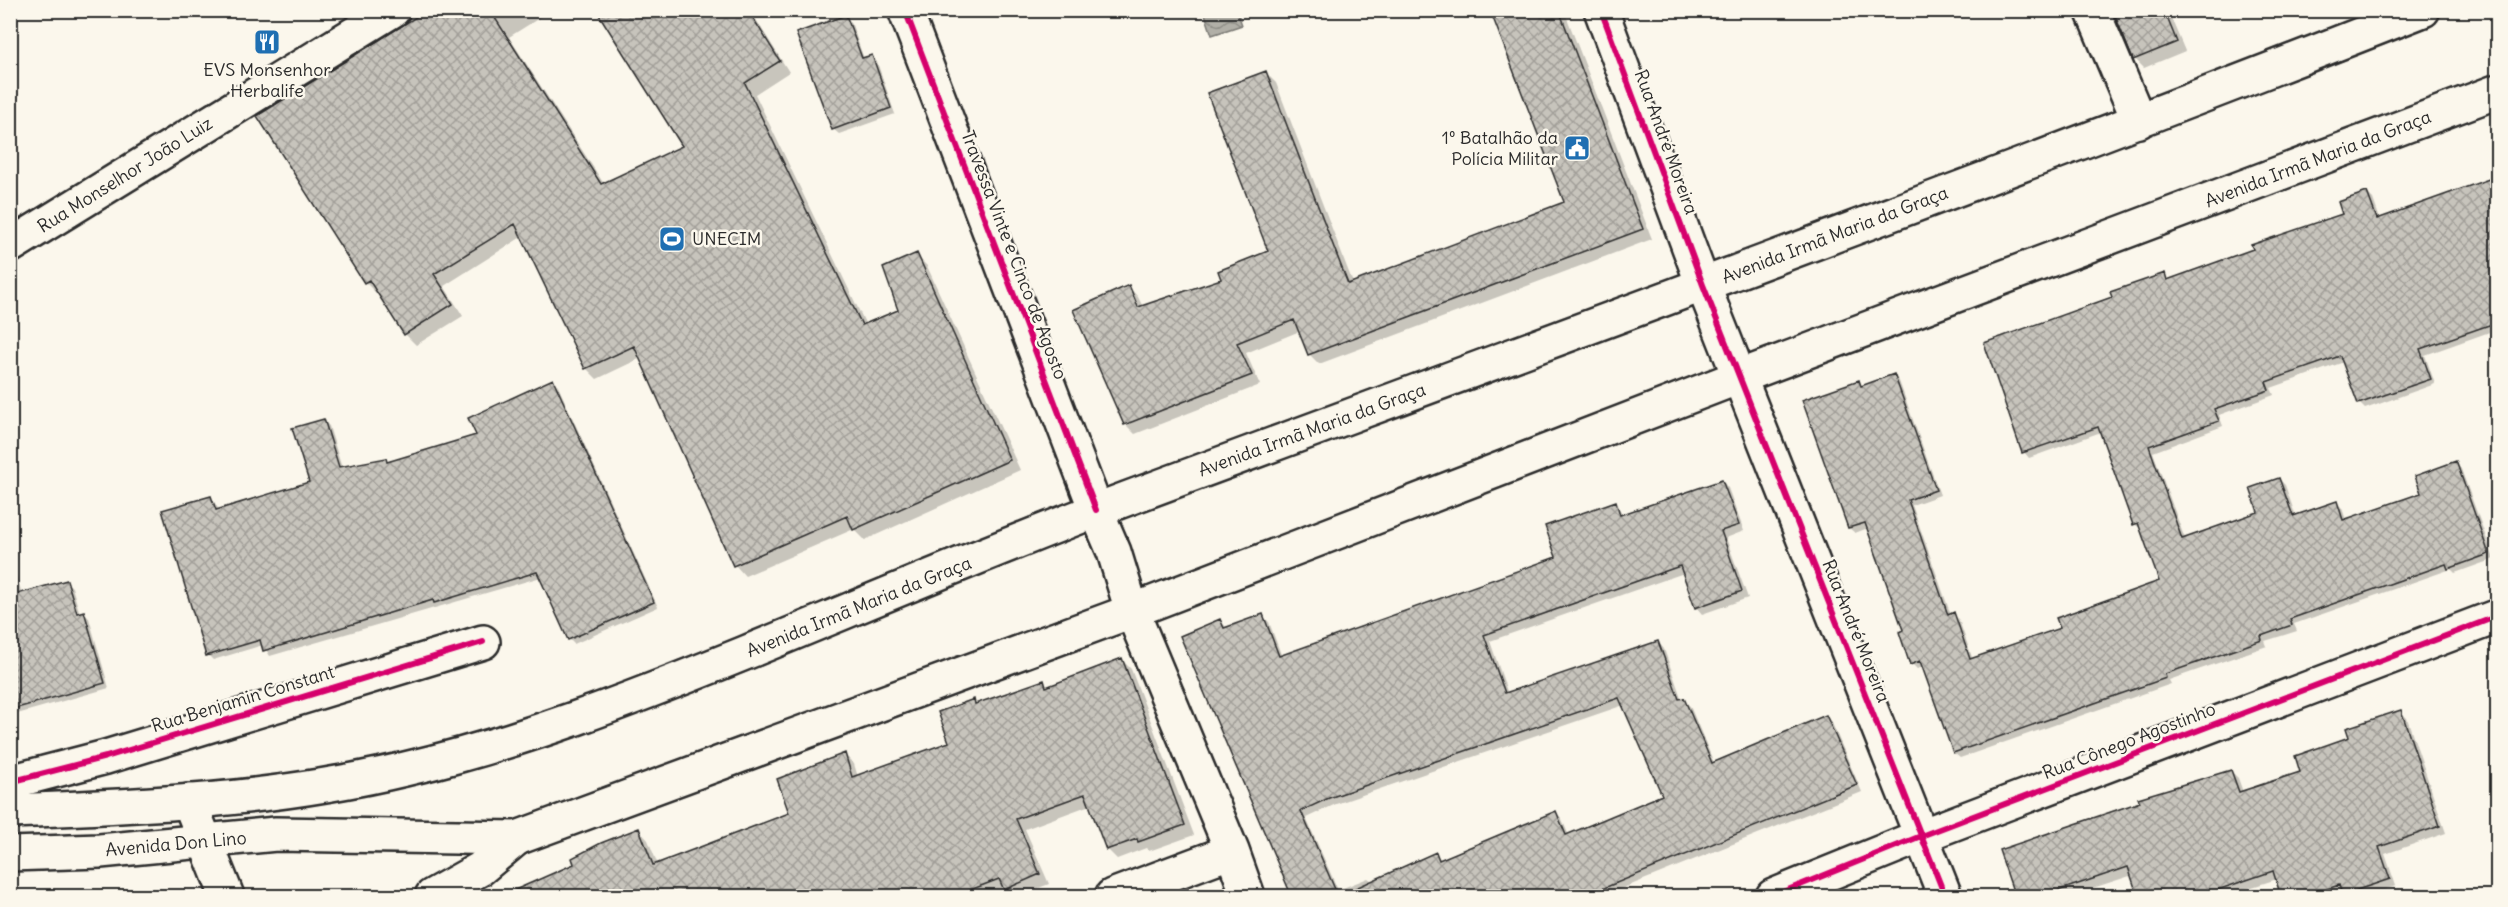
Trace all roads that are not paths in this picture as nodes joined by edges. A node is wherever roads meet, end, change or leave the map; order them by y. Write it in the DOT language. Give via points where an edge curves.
graph roads {
  1 [pos="393,10"];
  2 [pos="905,10"];
  3 [pos="1601,10"];
  4 [pos="2092,10"];
  5 [pos="2423,10"];
  6 [pos="2498,91"];
  7 [pos="2139,121"];
  8 [pos="10,246"];
  9 [pos="1702,285"];
  10 [pos="1739,377"];
  11 [pos="1096,510"];
  12 [pos="1132,611"];
  13 [pos="2498,616"];
  14 [pos="483,642"];
  15 [pos="10,782"];
  16 [pos="189,801"];
  17 [pos="10,811"];
  18 [pos="342,835"];
  19 [pos="1921,836"];
  20 [pos="517,838"];
  21 [pos="204,841"];
  22 [pos="1232,851"];
  23 [pos="10,854"];
  24 [pos="227,897"];
  25 [pos="432,897"];
  26 [pos="1112,897"];
  27 [pos="1248,897"];
  28 [pos="1773,897"];
  29 [pos="1945,897"];
  1 -- 8 [label="main road, Rua Monselhor João Luiz"];
  2 -- 11 [label="main road, Travessa Vinte e Cinco de Agosto"];
  3 -- 9 [label="main road, Rua André Moreira"];
  4 -- 7 [label="main road"];
  5 -- 7 [label="main road, Avenida Irmã Maria da Graça"];
  6 -- 10 [label="main road, Avenida Irmã Maria da Graça"];
  7 -- 9 [label="main road, Avenida Irmã Maria da Graça"];
  9 -- 10 [label="main road, Rua André Moreira"];
  9 -- 11 [label="main road, Avenida Irmã Maria da Graça"];
  10 -- 12 [label="main road, Avenida Irmã Maria da Graça"];
  10 -- 19 [label="main road, Rua André Moreira"];
  11 -- 12 [label="main road, Travessa Vinte e Cinco de Agosto"];
  11 -- 16 [label="main road, Avenida Irmã Maria da Graça" via="667,685 514,740 312,789"];
  12 -- 20 [label="main road, Avenida Irmã Maria da Graça"];
  12 -- 22 [label="main road"];
  13 -- 19 [label="main road, Rua Cônego Agostinho"];
  14 -- 15 [label="main road, Rua Benjamin Constant"];
  16 -- 17 [label="main road"];
  16 -- 21 [label="main road"];
  18 -- 20 [label="main road, Avenida Irmã Maria da Graça"];
  18 -- 21 [label="main road, Avenida Don Lino" via="276,834"];
  19 -- 28 [label="main road, Rua Cônego Agostinho"];
  19 -- 29 [label="main road, Rua André Moreira"];
  20 -- 25 [label="main road" via="480,868"];
  21 -- 23 [label="main road, Avenida Don Lino" via="100,851"];
  21 -- 24 [label="main road"];
  22 -- 26 [label="main road"];
  22 -- 27 [label="main road"];
}
